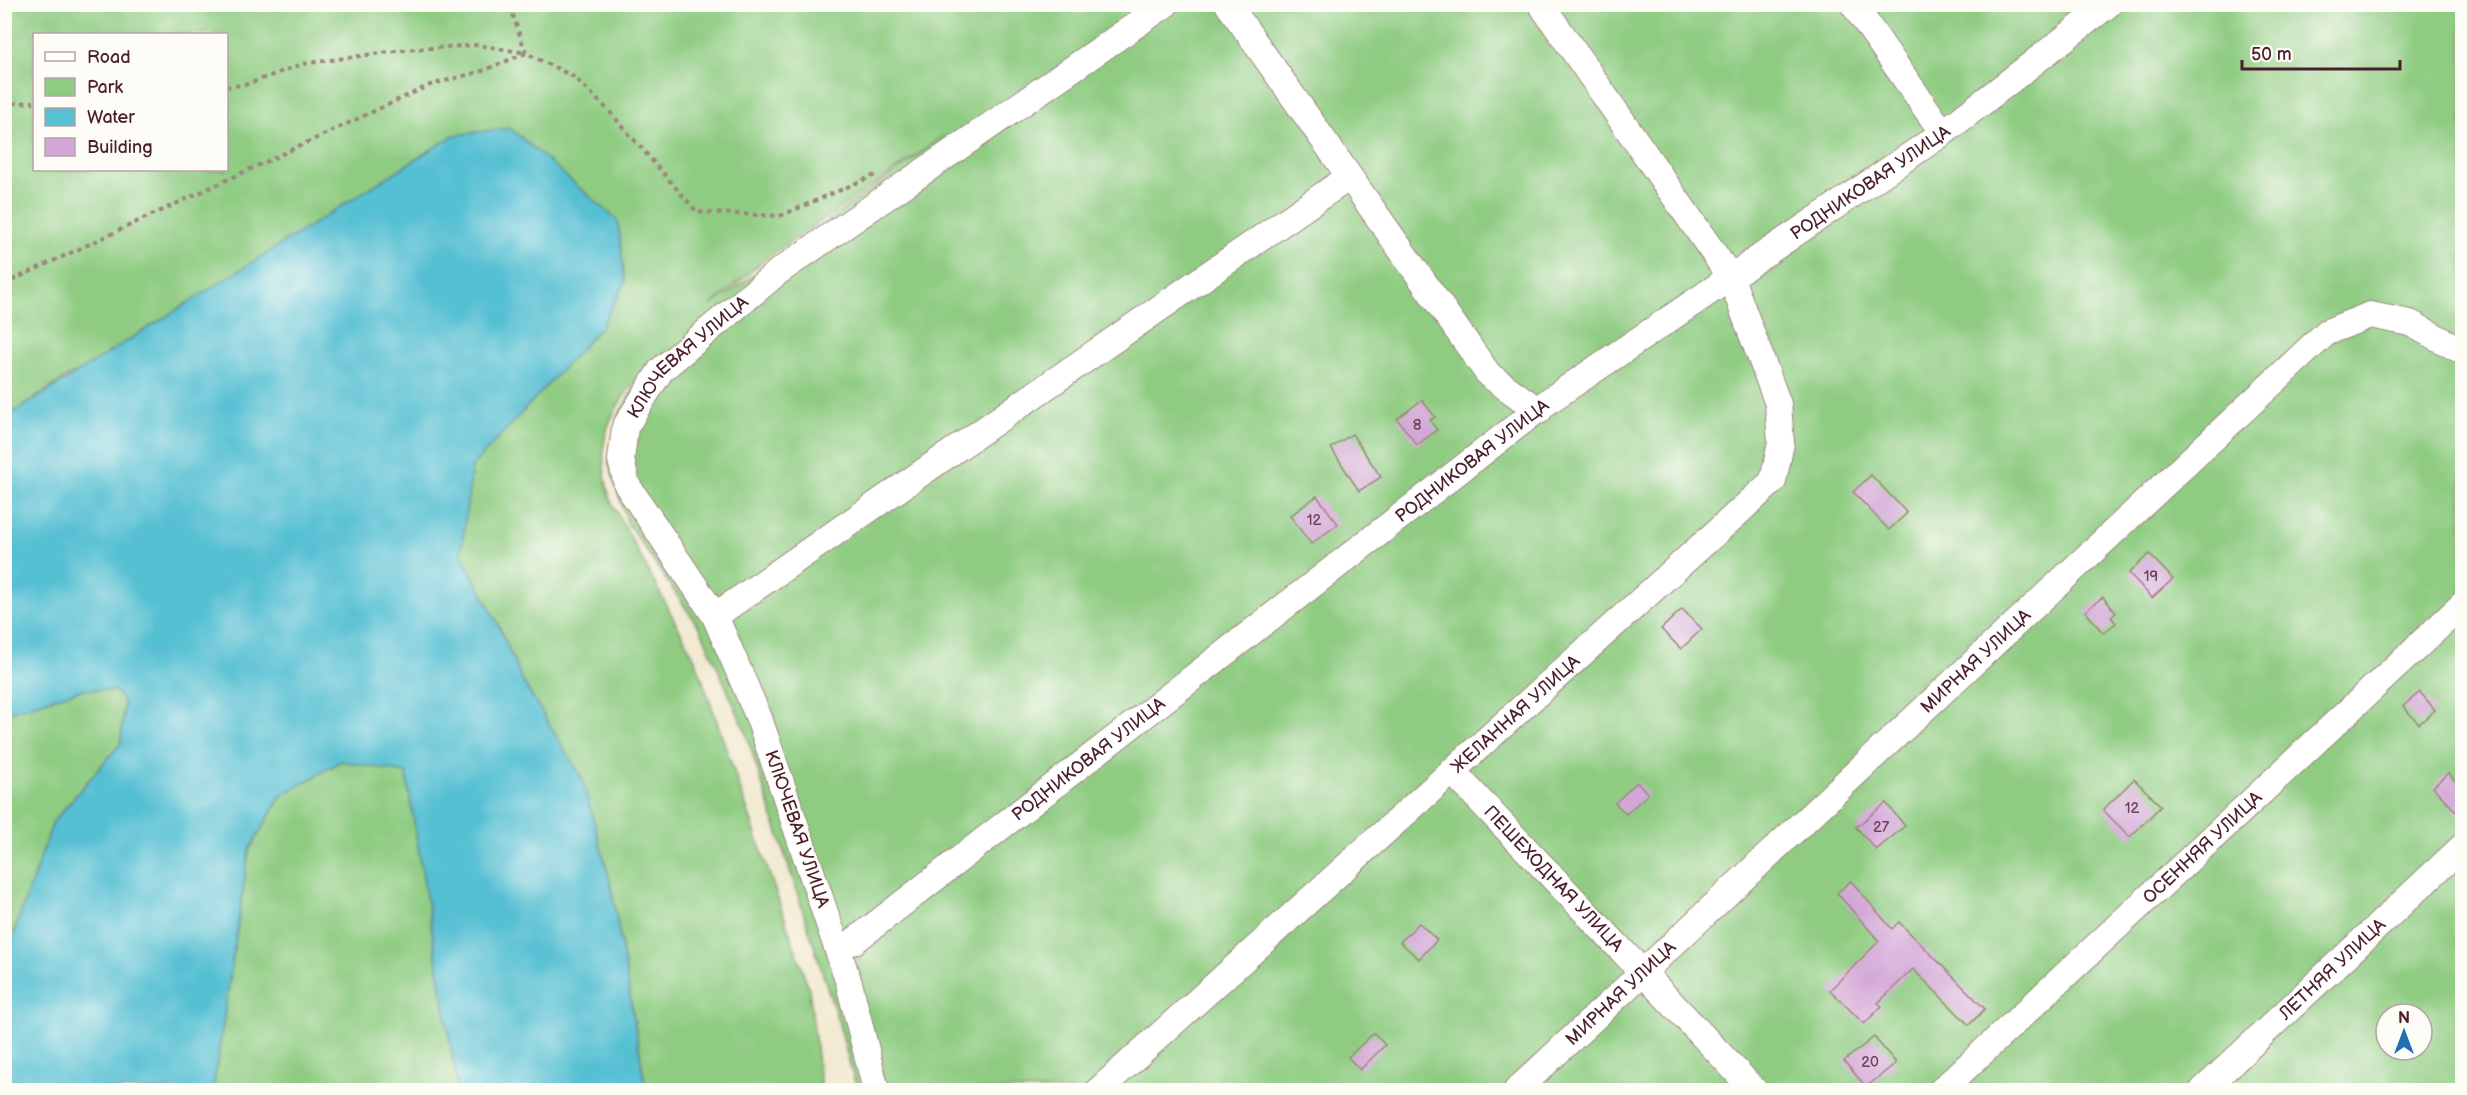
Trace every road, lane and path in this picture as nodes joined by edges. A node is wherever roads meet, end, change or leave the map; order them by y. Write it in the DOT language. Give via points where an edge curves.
graph roads {
  1 [pos="509,4"];
  2 [pos="1166,4"];
  3 [pos="1228,4"];
  4 [pos="1541,4"];
  5 [pos="1853,4"];
  6 [pos="2109,4"];
  7 [pos="526,53"];
  8 [pos="228,87"];
  9 [pos="33,102"];
  10 [pos="4,104"];
  11 [pos="1943,133"];
  12 [pos="879,173"];
  13 [pos="1349,177"];
  14 [pos="1731,278"];
  15 [pos="4,284"];
  16 [pos="2463,351"];
  17 [pos="1539,411"];
  18 [pos="2463,605"];
  19 [pos="715,616"];
  20 [pos="1452,771"];
  21 [pos="2463,847"];
  22 [pos="853,942"];
  23 [pos="1643,973"];
  24 [pos="876,1090"];
  25 [pos="1099,1090"];
  26 [pos="1517,1090"];
  27 [pos="1754,1090"];
  28 [pos="1942,1090"];
  29 [pos="2203,1090"];
  1 -- 7 [label="path"];
  2 -- 19 [label="street, КЛЮЧЕВАЯ УЛИЦА" via="778,272 662,370 625,427 621,460 627,485"];
  3 -- 13 [label="street"];
  4 -- 14 [label="street, ЖЕЛАННАЯ УЛИЦА"];
  5 -- 11 [label="street"];
  6 -- 11 [label="street, РОДНИКОВАЯ УЛИЦА"];
  7 -- 8 [label="path" via="478,45 403,50 302,64 248,84"];
  7 -- 12 [label="path" via="574,77 697,212 780,216"];
  7 -- 15 [label="path" via="430,86"];
  9 -- 10 [label="path"];
  11 -- 14 [label="street, РОДНИКОВАЯ УЛИЦА"];
  13 -- 17 [label="street" via="1489,375"];
  13 -- 19 [label="street"];
  14 -- 17 [label="street, РОДНИКОВАЯ УЛИЦА"];
  14 -- 20 [label="street, ЖЕЛАННАЯ УЛИЦА" via="1778,404 1781,443 1773,481"];
  16 -- 23 [label="street, МИРНАЯ УЛИЦА" via="2410,323 2370,315 2327,332"];
  17 -- 22 [label="street, РОДНИКОВАЯ УЛИЦА"];
  18 -- 28 [label="street, ОСЕННЯЯ УЛИЦА"];
  19 -- 24 [label="street, КЛЮЧЕВАЯ УЛИЦА" via="759,717 849,984"];
  20 -- 23 [label="street, ПЕШЕХОДНАЯ УЛИЦА"];
  20 -- 25 [label="street, ЖЕЛАННАЯ УЛИЦА"];
  21 -- 29 [label="street, ЛЕТНЯЯ УЛИЦА"];
  23 -- 26 [label="street, МИРНАЯ УЛИЦА"];
  23 -- 27 [label="street, ПЕШЕХОДНАЯ УЛИЦА"];
}
